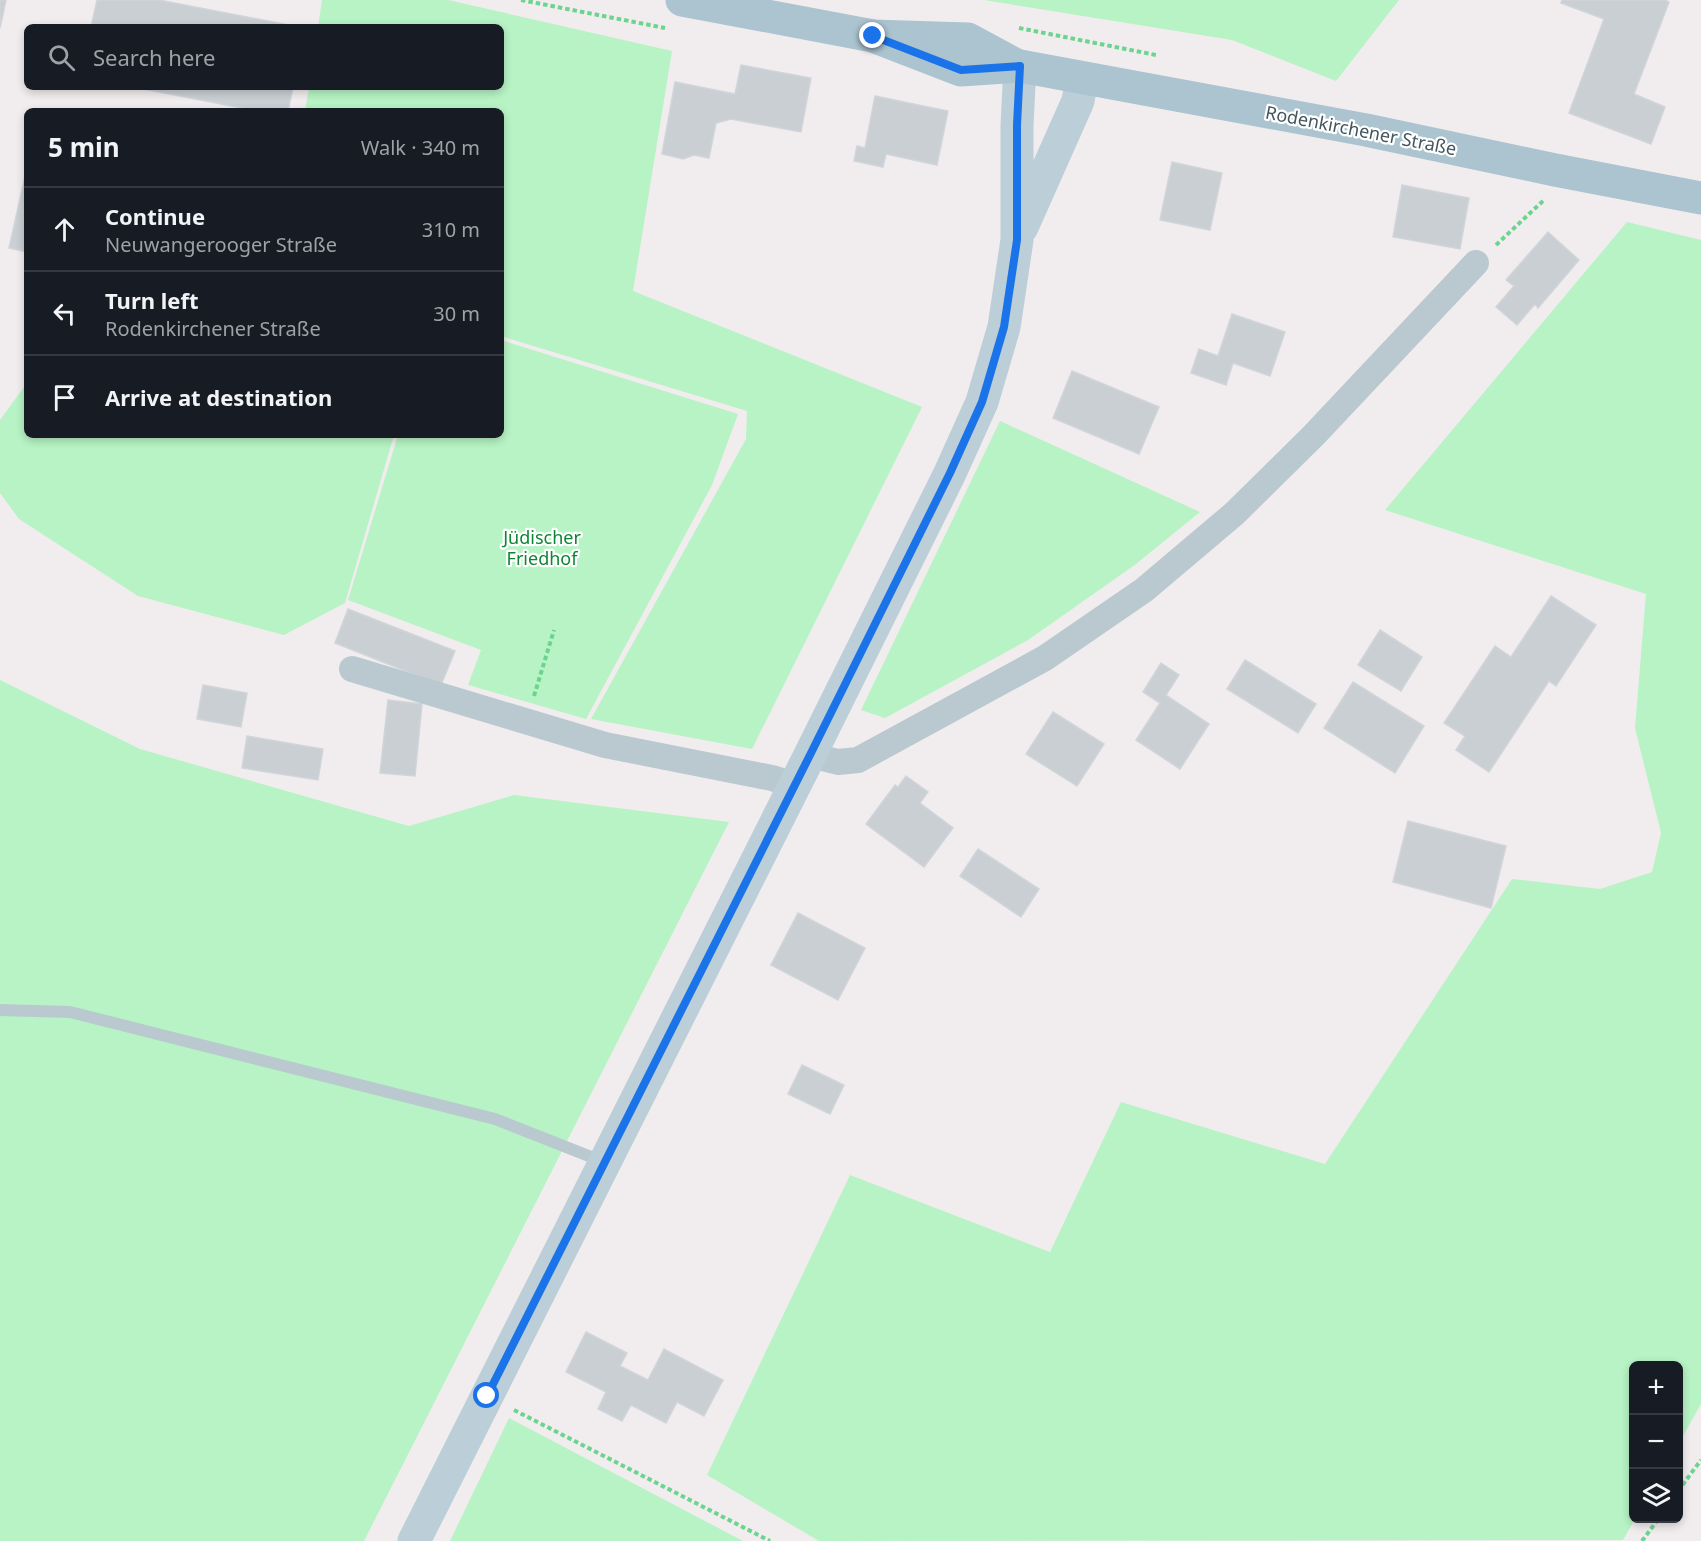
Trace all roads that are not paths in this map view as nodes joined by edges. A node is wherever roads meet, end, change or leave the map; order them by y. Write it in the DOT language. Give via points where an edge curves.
graph roads {
  1 [pos="682,0"];
  2 [pos="1020,66"];
  3 [pos="1082,78"];
  4 [pos="1701,198"];
  5 [pos="1017,240"];
  6 [pos="1476,263"];
  7 [pos="352,669"];
  8 [pos="810,755"];
  9 [pos="795,785"];
  10 [pos="0,1010"];
  11 [pos="605,1163"];
  12 [pos="414,1541"];
  1 -- 2 [label="main road, Rodenkirchener Straße" via="873,36 968,39"];
  2 -- 3 [label="main road, Rodenkirchener Straße"];
  2 -- 5 [label="street"];
  3 -- 4 [label="main road, Rodenkirchener Straße" via="1366,130"];
  3 -- 5 [label="street" via="1078,101"];
  5 -- 8 [label="street" via="1004,327 982,402"];
  6 -- 8 [label="street" via="1235,513 1144,590 1045,658 858,760 837,762"];
  7 -- 9 [label="street" via="605,745"];
  8 -- 9 [label="street"];
  9 -- 11 [label="street"];
  10 -- 11 [label="lane" via="82,1014 495,1119"];
  11 -- 12 [label="street"];
}
